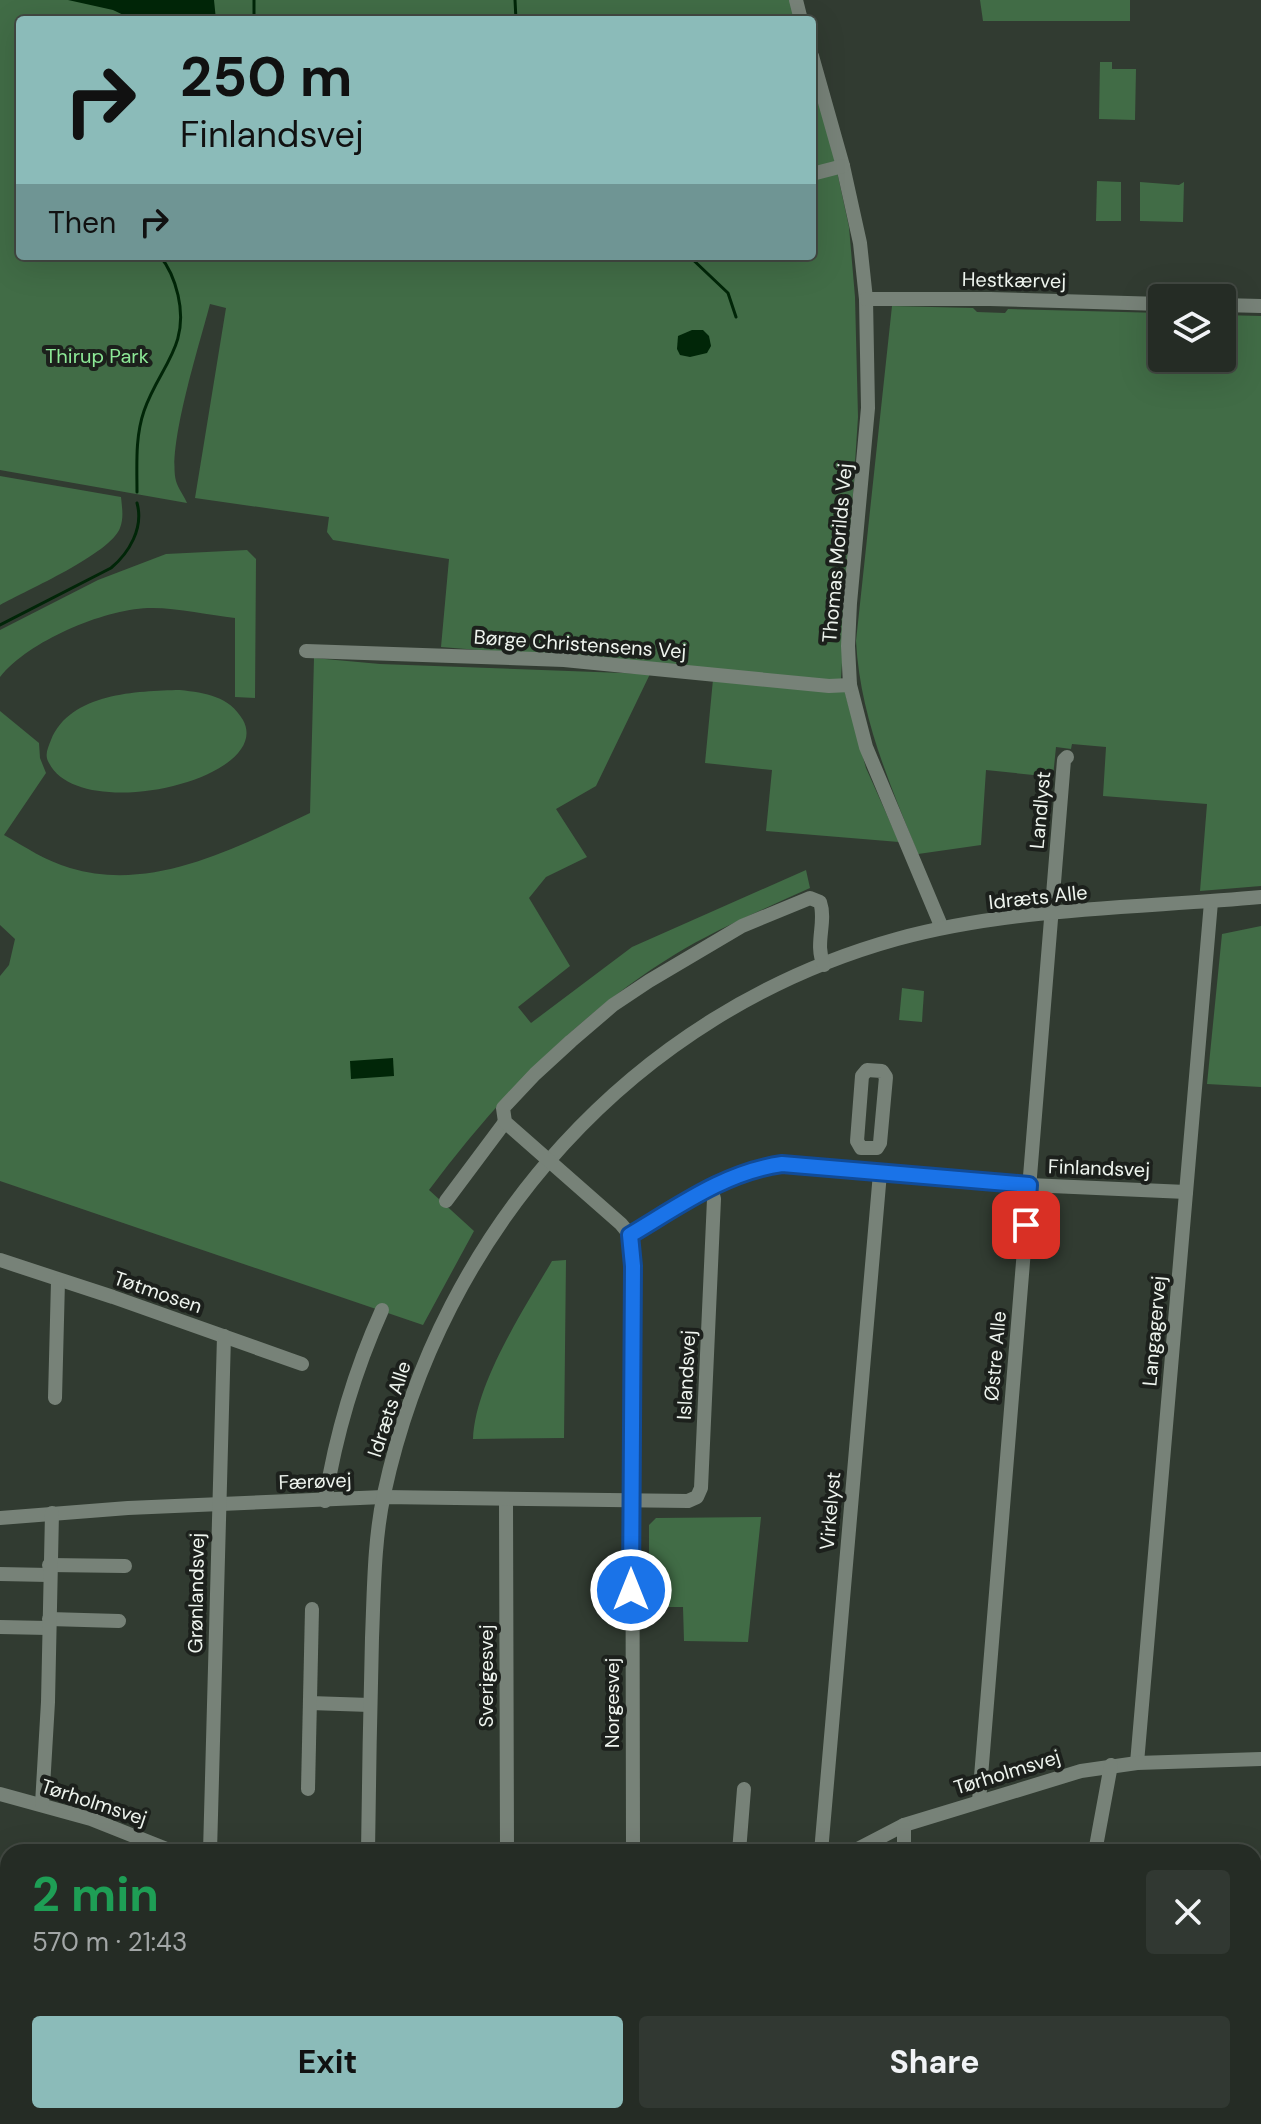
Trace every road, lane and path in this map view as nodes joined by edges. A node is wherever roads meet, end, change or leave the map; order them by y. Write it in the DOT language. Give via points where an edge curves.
graph roads {
  1 [pos="816,70"];
  2 [pos="843,166"];
  3 [pos="816,173"];
  4 [pos="866,299"];
  5 [pos="1148,304"];
  6 [pos="1236,305"];
  7 [pos="1261,306"];
  8 [pos="306,651"];
  9 [pos="850,685"];
  10 [pos="1067,757"];
  11 [pos="1261,897"];
  12 [pos="1211,902"];
  13 [pos="1052,914"];
  14 [pos="942,928"];
  15 [pos="824,965"];
  16 [pos="505,1122"];
  17 [pos="868,1149"];
  18 [pos="548,1159"];
  19 [pos="873,1172"];
  20 [pos="1029,1185"];
  21 [pos="711,1187"];
  22 [pos="1186,1192"];
  23 [pos="446,1201"];
  24 [pos="630,1235"];
  25 [pos="0,1260"];
  26 [pos="58,1281"];
  27 [pos="382,1310"];
  28 [pos="224,1336"];
  29 [pos="302,1364"];
  30 [pos="55,1398"];
  31 [pos="383,1497"];
  32 [pos="506,1500"];
  33 [pos="632,1500"];
  34 [pos="325,1501"];
  35 [pos="219,1505"];
  36 [pos="52,1513"];
  37 [pos="0,1518"];
  38 [pos="125,1566"];
  39 [pos="49,1570"];
  40 [pos="0,1574"];
  41 [pos="312,1609"];
  42 [pos="119,1621"];
  43 [pos="48,1624"];
  44 [pos="0,1627"];
  45 [pos="310,1703"];
  46 [pos="370,1705"];
  47 [pos="1261,1750"];
  48 [pos="1261,1759"];
  49 [pos="1181,1761"];
  50 [pos="1137,1763"];
  51 [pos="1111,1765"];
  52 [pos="1261,1766"];
  53 [pos="308,1789"];
  54 [pos="744,1789"];
  55 [pos="0,1794"];
  56 [pos="979,1801"];
  57 [pos="42,1804"];
  58 [pos="904,1825"];
  59 [pos="154,1844"];
  60 [pos="210,1844"];
  61 [pos="368,1844"];
  62 [pos="507,1844"];
  63 [pos="633,1844"];
  64 [pos="740,1844"];
  65 [pos="822,1844"];
  66 [pos="867,1844"];
  67 [pos="904,1844"];
  68 [pos="1096,1844"];
  1 -- 2 [label="street, Thomas Morilds Vej"];
  2 -- 3 [label="street"];
  2 -- 4 [label="street, Thomas Morilds Vej"];
  4 -- 5 [label="street, Hestkærvej"];
  4 -- 9 [label="street, Thomas Morilds Vej" via="868,408 849,618"];
  6 -- 7 [label="street"];
  8 -- 9 [label="street, Børge Christensens Vej" via="564,660"];
  9 -- 14 [label="street, Thomas Morilds Vej" via="866,747"];
  10 -- 13 [label="street, Landlyst"];
  11 -- 12 [label="street, Idræts Alle"];
  12 -- 13 [label="street, Idræts Alle"];
  12 -- 22 [label="street, Langagervej"];
  13 -- 14 [label="street, Idræts Alle"];
  13 -- 20 [label="street, Østre Alle"];
  14 -- 15 [label="street, Idræts Alle"];
  15 -- 16 [label="street" via="819,949 822,905 817,899 742,926 613,1005 506,1103"];
  15 -- 18 [label="street, Idræts Alle" via="767,989 663,1054"];
  16 -- 18 [label="street"];
  16 -- 23 [label="street"];
  17 -- 17 [label="street" via="857,1144 862,1076 867,1070 882,1071 886,1077 880,1143"];
  17 -- 19 [label="street"];
  18 -- 24 [label="street"];
  18 -- 31 [label="street, Idræts Alle" via="486,1242 434,1337 413,1389"];
  19 -- 20 [label="street, Finlandsvej"];
  19 -- 21 [label="street, Finlandsvej" via="782,1164"];
  19 -- 65 [label="street, Virkelyst"];
  20 -- 22 [label="street, Finlandsvej"];
  20 -- 56 [label="street, Østre Alle"];
  21 -- 24 [label="street, Finlandsvej"];
  21 -- 33 [label="street, Islandsvej" via="701,1488 688,1501"];
  22 -- 50 [label="street, Langagervej"];
  24 -- 33 [label="street, Norgesvej"];
  25 -- 26 [label="street, Tøtmosen"];
  26 -- 28 [label="street, Tøtmosen"];
  26 -- 30 [label="street"];
  27 -- 34 [label="street, Idræts Alle" via="348,1397"];
  28 -- 29 [label="street, Tøtmosen"];
  28 -- 35 [label="street, Grønlandsvej"];
  31 -- 32 [label="street, Færøvej"];
  31 -- 34 [label="street, Færøvej"];
  31 -- 46 [label="street, Idræts Alle"];
  32 -- 33 [label="street, Færøvej"];
  32 -- 62 [label="street, Sverigesvej"];
  33 -- 63 [label="street, Norgesvej"];
  34 -- 35 [label="street, Færøvej"];
  35 -- 36 [label="street, Færøvej"];
  35 -- 60 [label="street, Grønlandsvej"];
  36 -- 37 [label="street, Færøvej"];
  36 -- 39 [label="street"];
  38 -- 39 [label="street"];
  39 -- 40 [label="street"];
  39 -- 43 [label="street"];
  41 -- 45 [label="street"];
  42 -- 43 [label="street"];
  43 -- 44 [label="street"];
  43 -- 57 [label="street"];
  45 -- 46 [label="street"];
  45 -- 53 [label="street"];
  46 -- 61 [label="street, Idræts Alle"];
  47 -- 48 [label="street"];
  47 -- 49 [label="street, Tørholmsvej"];
  48 -- 49 [label="street, Tørholmsvej"];
  48 -- 52 [label="street"];
  49 -- 50 [label="street, Tørholmsvej"];
  50 -- 51 [label="street, Tørholmsvej"];
  51 -- 56 [label="street, Tørholmsvej"];
  51 -- 68 [label="street"];
  54 -- 64 [label="street"];
  55 -- 57 [label="street, Tørholmsvej"];
  56 -- 58 [label="street, Tørholmsvej"];
  57 -- 59 [label="street, Tørholmsvej"];
  58 -- 66 [label="street, Tørholmsvej"];
  58 -- 67 [label="street"];
}
